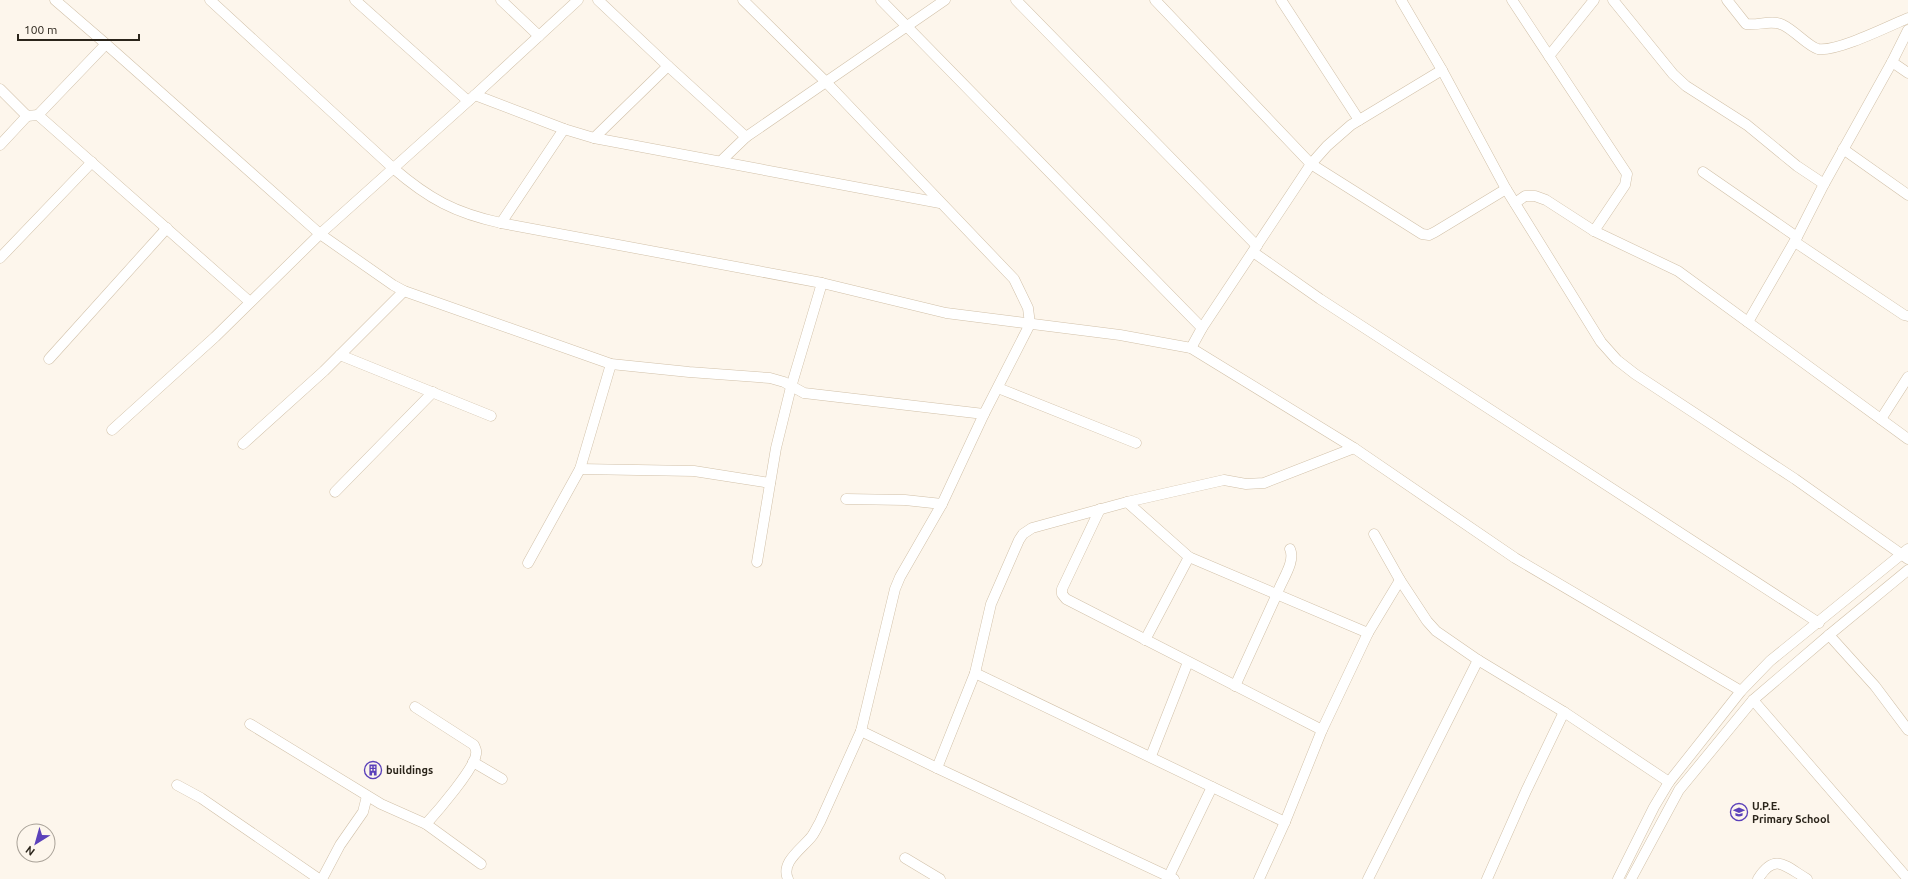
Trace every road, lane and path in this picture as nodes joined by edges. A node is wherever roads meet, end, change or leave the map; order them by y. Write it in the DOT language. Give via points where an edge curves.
graph roads {
  1 [pos="55,0"];
  2 [pos="210,0"];
  3 [pos="355,0"];
  4 [pos="501,0"];
  5 [pos="578,0"];
  6 [pos="598,0"];
  7 [pos="743,0"];
  8 [pos="880,0"];
  9 [pos="945,0"];
  10 [pos="1016,0"];
  11 [pos="1155,0"];
  12 [pos="1281,0"];
  13 [pos="1401,0"];
  14 [pos="1512,0"];
  15 [pos="1594,0"];
  16 [pos="1613,0"];
  17 [pos="1727,0"];
  18 [pos="1908,18"];
  19 [pos="907,27"];
  20 [pos="1908,30"];
  21 [pos="539,36"];
  22 [pos="106,44"];
  23 [pos="1549,56"];
  24 [pos="1892,62"];
  25 [pos="668,66"];
  26 [pos="1442,70"];
  27 [pos="1908,73"];
  28 [pos="825,81"];
  29 [pos="0,89"];
  30 [pos="472,98"];
  31 [pos="38,115"];
  32 [pos="27,116"];
  33 [pos="1359,120"];
  34 [pos="564,129"];
  35 [pos="746,137"];
  36 [pos="594,138"];
  37 [pos="0,145"];
  38 [pos="1843,149"];
  39 [pos="721,161"];
  40 [pos="92,162"];
  41 [pos="1311,164"];
  42 [pos="393,168"];
  43 [pos="1703,172"];
  44 [pos="1824,184"];
  45 [pos="1506,189"];
  46 [pos="1908,195"];
  47 [pos="940,203"];
  48 [pos="1515,203"];
  49 [pos="501,224"];
  50 [pos="167,228"];
  51 [pos="1594,231"];
  52 [pos="320,234"];
  53 [pos="1796,239"];
  54 [pos="1255,249"];
  55 [pos="0,258"];
  56 [pos="822,283"];
  57 [pos="404,291"];
  58 [pos="250,302"];
  59 [pos="1908,316"];
  60 [pos="1748,322"];
  61 [pos="1030,324"];
  62 [pos="1202,328"];
  63 [pos="1191,348"];
  64 [pos="340,355"];
  65 [pos="49,359"];
  66 [pos="611,364"];
  67 [pos="1908,377"];
  68 [pos="791,387"];
  69 [pos="998,388"];
  70 [pos="433,392"];
  71 [pos="984,414"];
  72 [pos="491,416"];
  73 [pos="1882,419"];
  74 [pos="112,430"];
  75 [pos="1908,439"];
  76 [pos="1136,443"];
  77 [pos="243,444"];
  78 [pos="1354,448"];
  79 [pos="580,469"];
  80 [pos="770,484"];
  81 [pos="335,492"];
  82 [pos="846,498"];
  83 [pos="1127,502"];
  84 [pos="942,504"];
  85 [pos="1100,509"];
  86 [pos="1374,534"];
  87 [pos="1290,549"];
  88 [pos="1906,554"];
  89 [pos="1189,557"];
  90 [pos="757,562"];
  91 [pos="528,563"];
  92 [pos="1908,570"];
  93 [pos="1400,580"];
  94 [pos="1277,594"];
  95 [pos="1819,623"];
  96 [pos="1368,634"];
  97 [pos="1829,635"];
  98 [pos="1145,640"];
  99 [pos="1478,660"];
  100 [pos="1188,662"];
  101 [pos="975,673"];
  102 [pos="1235,686"];
  103 [pos="1741,691"];
  104 [pos="1753,700"];
  105 [pos="415,707"];
  106 [pos="1564,712"];
  107 [pos="250,724"];
  108 [pos="1908,729"];
  109 [pos="1322,730"];
  110 [pos="861,731"];
  111 [pos="1151,756"];
  112 [pos="473,762"];
  113 [pos="937,768"];
  114 [pos="502,779"];
  115 [pos="1669,782"];
  116 [pos="177,785"];
  117 [pos="1212,787"];
  118 [pos="367,796"];
  119 [pos="381,804"];
  120 [pos="363,812"];
  121 [pos="1285,822"];
  122 [pos="426,824"];
  123 [pos="905,858"];
  124 [pos="481,864"];
  125 [pos="1172,878"];
  126 [pos="319,879"];
  127 [pos="322,879"];
  128 [pos="788,879"];
  129 [pos="940,879"];
  130 [pos="1259,879"];
  131 [pos="1368,879"];
  132 [pos="1487,879"];
  133 [pos="1618,879"];
  134 [pos="1631,879"];
  135 [pos="1758,879"];
  136 [pos="1807,879"];
  137 [pos="1908,879"];
  1 -- 22 [label="street"];
  2 -- 42 [label="street"];
  3 -- 30 [label="street"];
  4 -- 21 [label="street"];
  5 -- 21 [label="street"];
  6 -- 25 [label="street"];
  7 -- 28 [label="street"];
  8 -- 19 [label="street"];
  9 -- 19 [label="street"];
  10 -- 54 [label="street"];
  11 -- 41 [label="street"];
  12 -- 33 [label="street"];
  13 -- 26 [label="street"];
  14 -- 23 [label="street"];
  15 -- 23 [label="street"];
  16 -- 44 [label="street" via="1681,82 1747,125 1797,166"];
  17 -- 18 [label="street" via="1746,24 1781,24 1816,48 1823,49 1870,34"];
  19 -- 28 [label="street"];
  19 -- 62 [label="street"];
  20 -- 24 [label="street"];
  21 -- 30 [label="street"];
  22 -- 31 [label="street"];
  22 -- 52 [label="street"];
  23 -- 51 [label="street" via="1627,174 1625,185"];
  24 -- 27 [label="street"];
  24 -- 38 [label="street"];
  25 -- 35 [label="street"];
  25 -- 36 [label="street"];
  26 -- 33 [label="street"];
  26 -- 45 [label="street"];
  28 -- 35 [label="street"];
  28 -- 47 [label="street"];
  29 -- 32 [label="street"];
  30 -- 34 [label="street"];
  30 -- 42 [label="street"];
  31 -- 32 [label="street"];
  31 -- 40 [label="street"];
  32 -- 37 [label="street"];
  33 -- 41 [label="street" via="1327,146"];
  34 -- 36 [label="street"];
  34 -- 49 [label="street"];
  35 -- 39 [label="street"];
  36 -- 39 [label="street"];
  38 -- 44 [label="street"];
  38 -- 46 [label="street"];
  39 -- 47 [label="street"];
  40 -- 50 [label="street"];
  40 -- 55 [label="street"];
  41 -- 45 [label="street" via="1422,234 1430,235"];
  41 -- 54 [label="street"];
  42 -- 49 [label="street" via="419,190 452,209"];
  42 -- 52 [label="street"];
  43 -- 53 [label="street"];
  44 -- 53 [label="street"];
  45 -- 48 [label="street"];
  47 -- 61 [label="street" via="1014,279 1028,308"];
  48 -- 51 [label="street" via="1525,196 1540,198"];
  48 -- 88 [label="street" via="1601,342 1617,360"];
  49 -- 56 [label="street"];
  50 -- 58 [label="street"];
  50 -- 65 [label="street"];
  51 -- 60 [label="street" via="1678,271"];
  52 -- 57 [label="street"];
  52 -- 58 [label="street"];
  53 -- 59 [label="street"];
  53 -- 60 [label="street"];
  54 -- 62 [label="street"];
  54 -- 95 [label="street" via="1320,299"];
  56 -- 61 [label="street" via="946,313"];
  56 -- 68 [label="street"];
  57 -- 64 [label="street"];
  57 -- 66 [label="street"];
  58 -- 74 [label="street"];
  60 -- 73 [label="street"];
  61 -- 63 [label="street" via="1120,335"];
  61 -- 69 [label="street"];
  62 -- 63 [label="street"];
  63 -- 78 [label="street"];
  64 -- 70 [label="street"];
  64 -- 77 [label="street"];
  66 -- 68 [label="street" via="770,378"];
  66 -- 79 [label="street"];
  67 -- 73 [label="street"];
  68 -- 71 [label="street" via="804,393"];
  68 -- 80 [label="street"];
  69 -- 71 [label="street"];
  69 -- 76 [label="street"];
  70 -- 72 [label="street"];
  70 -- 81 [label="street"];
  71 -- 84 [label="street"];
  73 -- 75 [label="street"];
  78 -- 83 [label="street" via="1264,483 1246,484 1224,480"];
  78 -- 103 [label="street" via="1515,558"];
  79 -- 80 [label="street" via="694,471"];
  79 -- 91 [label="street"];
  80 -- 90 [label="street"];
  82 -- 84 [label="street" via="898,499"];
  83 -- 85 [label="street"];
  83 -- 89 [label="street"];
  84 -- 110 [label="street" via="895,589"];
  85 -- 98 [label="street" via="1062,589 1062,594 1066,599"];
  85 -- 101 [label="street" via="1032,528 1023,534 991,604"];
  86 -- 93 [label="street"];
  87 -- 94 [label="street" via="1292,559"];
  88 -- 95 [label="street"];
  89 -- 94 [label="street"];
  89 -- 98 [label="street"];
  92 -- 97 [label="street"];
  93 -- 96 [label="street"];
  93 -- 99 [label="street" via="1436,631"];
  94 -- 96 [label="street"];
  94 -- 102 [label="street"];
  95 -- 103 [label="street" via="1770,661"];
  96 -- 109 [label="street"];
  97 -- 104 [label="street"];
  97 -- 108 [label="street" via="1875,686"];
  98 -- 100 [label="street"];
  99 -- 106 [label="street"];
  99 -- 131 [label="street"];
  100 -- 102 [label="street"];
  100 -- 111 [label="street"];
  101 -- 111 [label="street"];
  101 -- 113 [label="street"];
  102 -- 109 [label="street"];
  103 -- 115 [label="street"];
  104 -- 134 [label="street" via="1679,790"];
  104 -- 137 [label="street"];
  105 -- 112 [label="street" via="474,745 476,754"];
  106 -- 115 [label="street"];
  106 -- 132 [label="street"];
  107 -- 118 [label="street"];
  109 -- 121 [label="street"];
  110 -- 113 [label="street"];
  110 -- 128 [label="street" via="820,822 788,865"];
  111 -- 117 [label="street"];
  112 -- 114 [label="street"];
  112 -- 122 [label="street"];
  113 -- 125 [label="street"];
  115 -- 133 [label="street"];
  116 -- 126 [label="street" via="201,798"];
  117 -- 121 [label="street"];
  117 -- 125 [label="street"];
  118 -- 119 [label="street"];
  118 -- 120 [label="street"];
  119 -- 120 [label="street"];
  119 -- 122 [label="street"];
  120 -- 127 [label="street" via="340,845"];
  121 -- 130 [label="street"];
  122 -- 124 [label="street"];
  123 -- 129 [label="street"];
  135 -- 136 [label="street" via="1765,867 1772,863 1781,864"];
}
